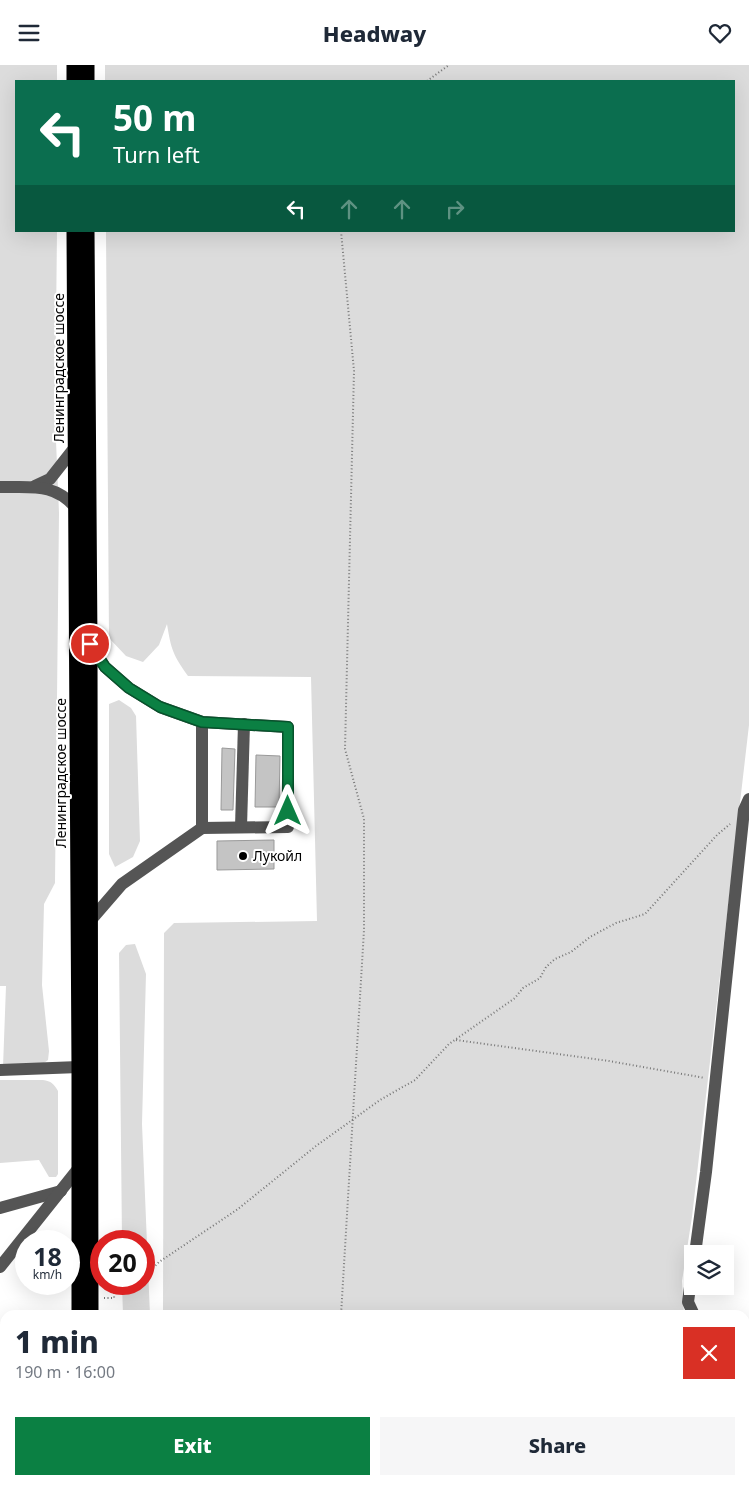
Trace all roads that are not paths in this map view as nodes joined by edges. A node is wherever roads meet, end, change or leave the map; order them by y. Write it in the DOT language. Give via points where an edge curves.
graph roads {
  1 [pos="74,65"];
  2 [pos="87,65"];
  3 [pos="74,80"];
  4 [pos="87,80"];
  5 [pos="74,232"];
  6 [pos="87,232"];
  7 [pos="76,446"];
  8 [pos="0,487"];
  9 [pos="30,488"];
  10 [pos="76,508"];
  11 [pos="90,644"];
  12 [pos="202,722"];
  13 [pos="244,724"];
  14 [pos="749,799"];
  15 [pos="241,827"];
  16 [pos="202,828"];
  17 [pos="90,921"];
  18 [pos="79,1067"];
  19 [pos="0,1070"];
  20 [pos="78,1169"];
  21 [pos="61,1191"];
  22 [pos="0,1208"];
  23 [pos="696,1245"];
  24 [pos="0,1267"];
  25 [pos="689,1295"];
  26 [pos="79,1310"];
  27 [pos="91,1310"];
  28 [pos="692,1310"];
  1 -- 3 [label="highway"];
  2 -- 4 [label="highway"];
  5 -- 7 [label="highway, Ленинградское шоссе"];
  6 -- 11 [label="highway, Ленинградское шоссе"];
  7 -- 9 [label="street" via="50,479"];
  7 -- 10 [label="highway, Ленинградское шоссе"];
  8 -- 9 [label="street"];
  9 -- 10 [label="street" via="56,492"];
  10 -- 18 [label="highway, Ленинградское шоссе"];
  11 -- 12 [label="street" via="105,667 129,688 160,707"];
  11 -- 17 [label="highway, Ленинградское шоссе"];
  12 -- 13 [label="street"];
  12 -- 16 [label="street"];
  13 -- 15 [label="street"];
  13 -- 15 [label="street" via="288,727 288,827"];
  14 -- 23 [label="street" via="744,810"];
  15 -- 16 [label="street"];
  16 -- 17 [label="street" via="122,884"];
  17 -- 27 [label="highway, Ленинградское шоссе"];
  18 -- 19 [label="street"];
  18 -- 20 [label="highway, Ленинградское шоссе"];
  20 -- 21 [label="street"];
  20 -- 26 [label="highway, Ленинградское шоссе"];
  21 -- 22 [label="street"];
  21 -- 24 [label="street"];
  25 -- 28 [label="street"];
}
